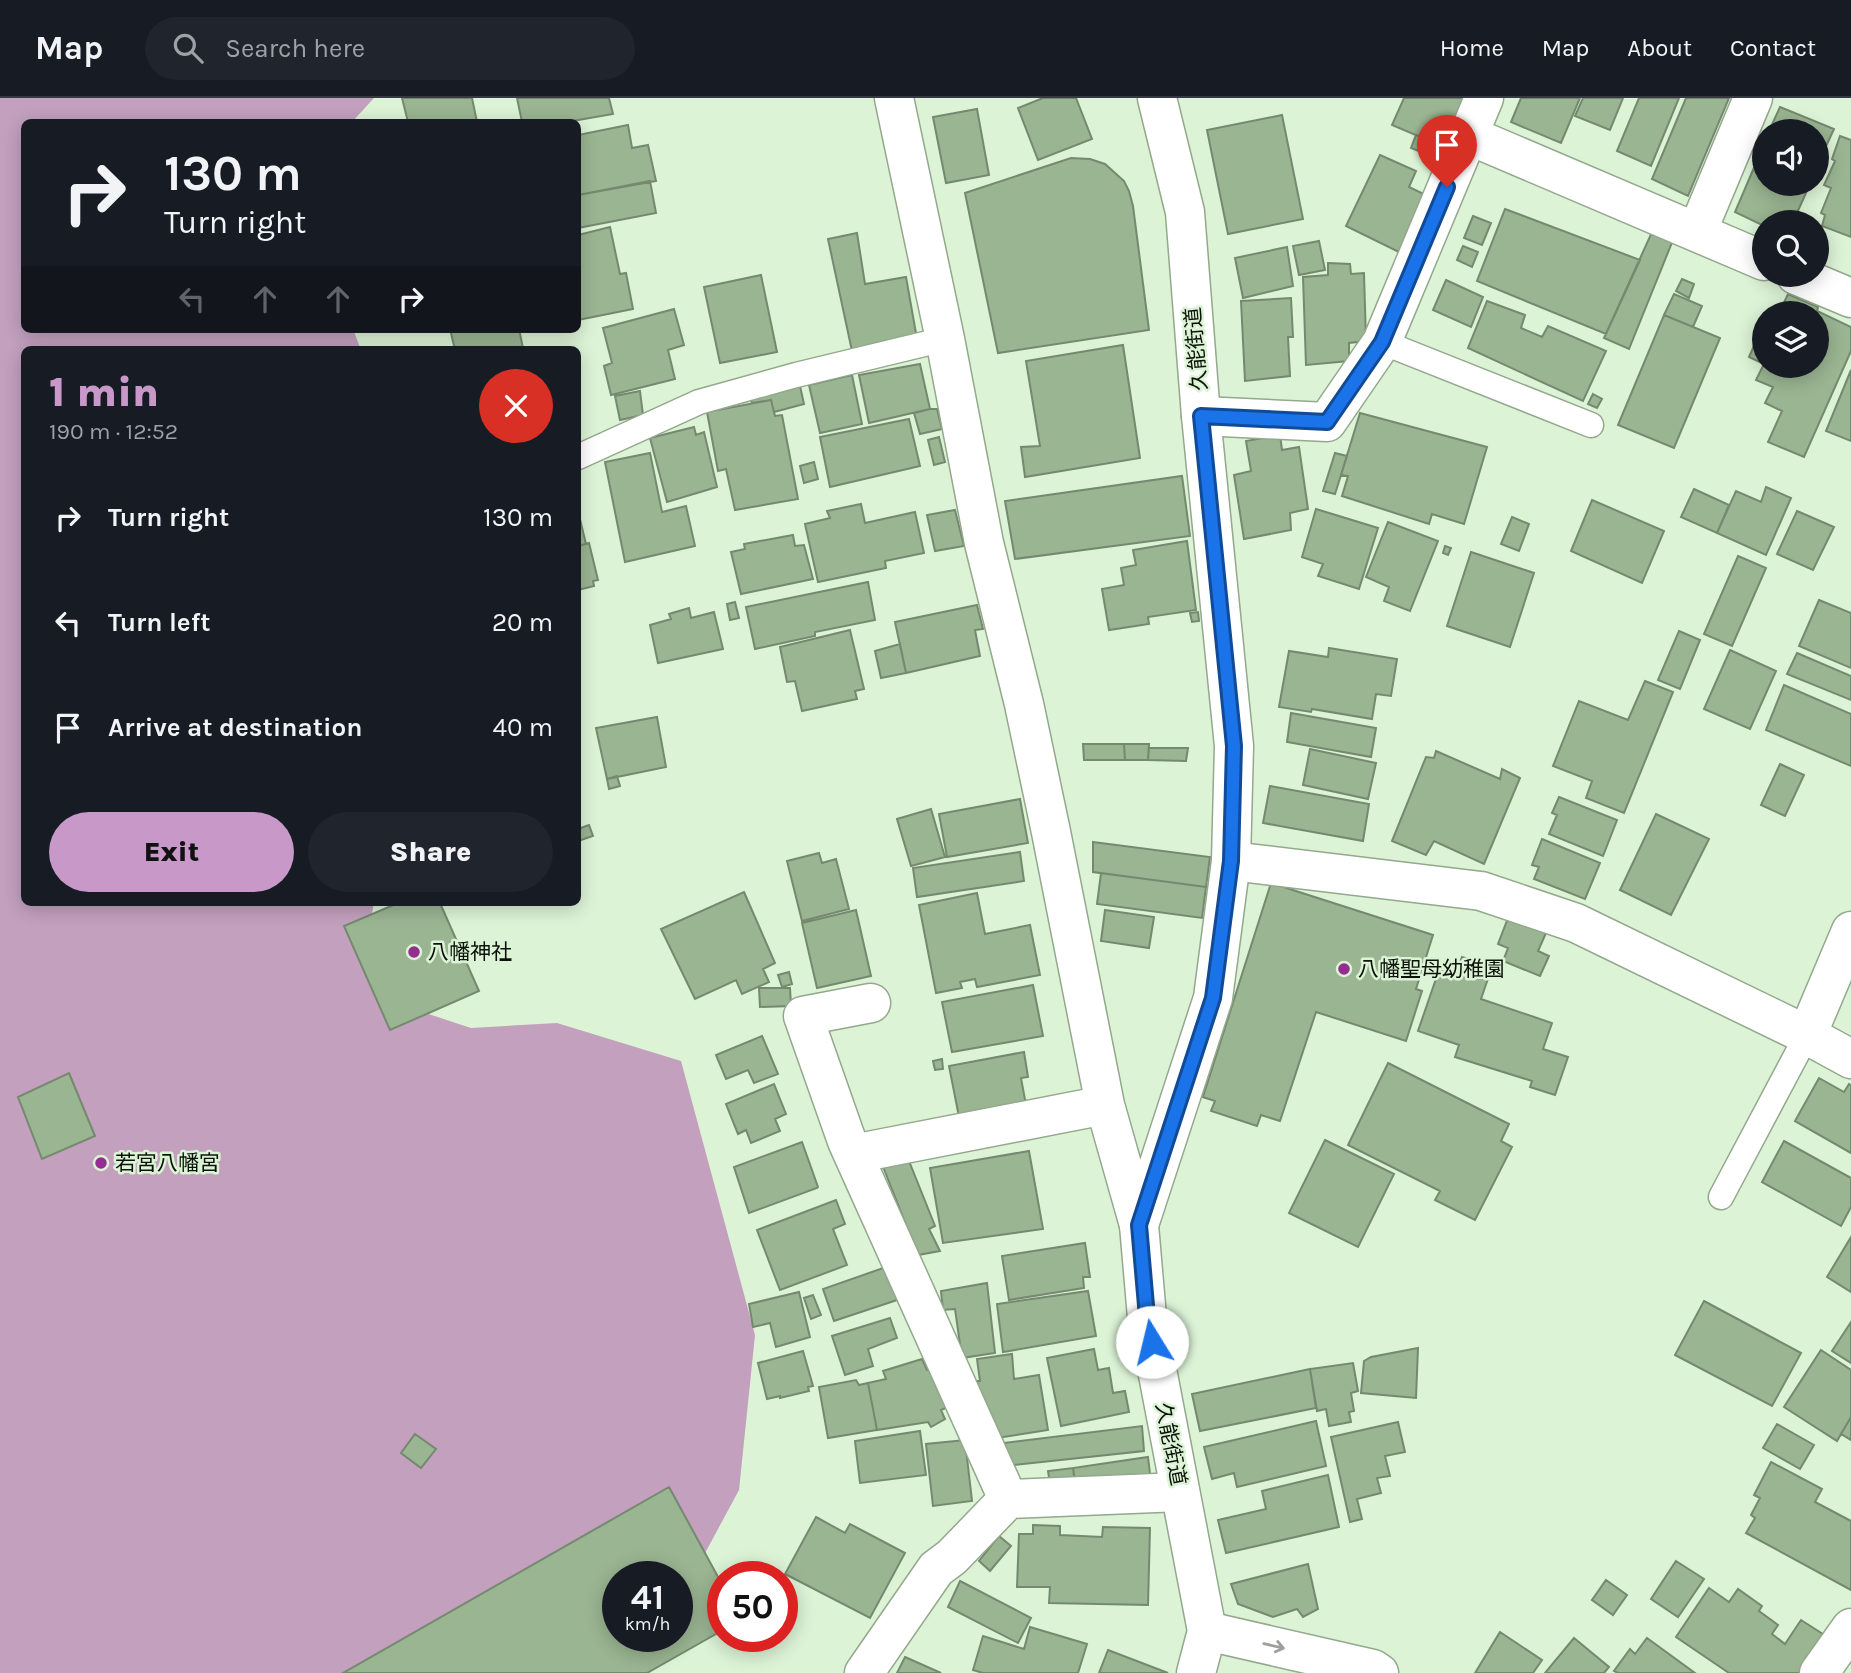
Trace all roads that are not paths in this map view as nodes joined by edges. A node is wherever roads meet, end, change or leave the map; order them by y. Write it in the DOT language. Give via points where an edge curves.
graph roads {
  1 [pos="894,98"];
  2 [pos="1157,98"];
  3 [pos="1484,98"];
  4 [pos="1753,98"];
  5 [pos="1468,135"];
  6 [pos="1697,232"];
  7 [pos="1752,256"];
  8 [pos="1825,287"];
  9 [pos="1851,298"];
  10 [pos="944,339"];
  11 [pos="1382,342"];
  12 [pos="1201,416"];
  13 [pos="1591,425"];
  14 [pos="581,456"];
  15 [pos="1231,861"];
  16 [pos="1851,931"];
  17 [pos="872,1003"];
  18 [pos="1807,1035"];
  19 [pos="1851,1059"];
  20 [pos="1105,1105"];
  21 [pos="853,1154"];
  22 [pos="1721,1197"];
  23 [pos="1139,1225"];
  24 [pos="1180,1492"];
  25 [pos="1008,1499"];
  26 [pos="1851,1628"];
  27 [pos="1207,1631"];
  28 [pos="864,1673"];
  29 [pos="1196,1673"];
  30 [pos="1379,1673"];
  31 [pos="1819,1673"];
  1 -- 10 [label="street"];
  2 -- 12 [label="street, 久能街道" via="1185,212"];
  3 -- 5 [label="street"];
  4 -- 6 [label="street"];
  5 -- 6 [label="street"];
  5 -- 11 [label="street"];
  6 -- 7 [label="street"];
  8 -- 9 [label="street"];
  10 -- 14 [label="lane" via="699,402"];
  10 -- 20 [label="street"];
  11 -- 12 [label="street" via="1327,422"];
  11 -- 13 [label="lane"];
  12 -- 15 [label="street, 久能街道" via="1234,746"];
  15 -- 18 [label="street" via="1481,891 1576,923"];
  15 -- 23 [label="street, 久能街道" via="1213,998"];
  16 -- 18 [label="street"];
  17 -- 21 [label="street" via="803,1016"];
  18 -- 19 [label="street"];
  18 -- 22 [label="lane"];
  20 -- 21 [label="street"];
  20 -- 23 [label="street"];
  21 -- 25 [label="street"];
  23 -- 24 [label="street, 久能街道" via="1147,1317"];
  24 -- 25 [label="street"];
  24 -- 27 [label="street, 久能街道"];
  25 -- 28 [label="street" via="936,1569"];
  26 -- 31 [label="street"];
  27 -- 29 [label="street, 久能街道"];
  27 -- 30 [label="street, one-way"];
}
